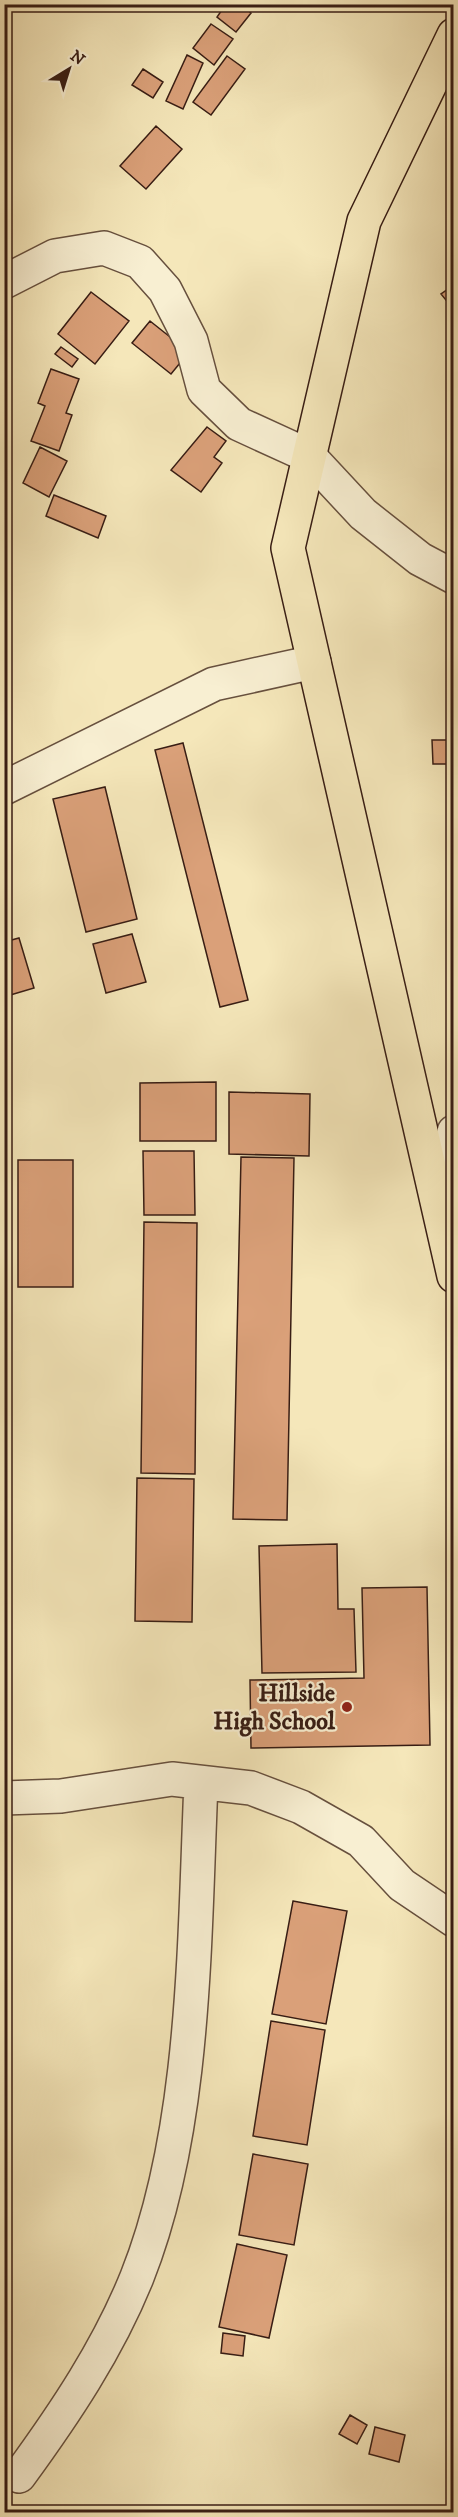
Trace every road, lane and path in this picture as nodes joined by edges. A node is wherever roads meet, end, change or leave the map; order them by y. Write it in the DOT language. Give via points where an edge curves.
graph roads {
  1 [pos="453,35"];
  2 [pos="4,282"];
  3 [pos="309,456"];
  4 [pos="453,577"];
  5 [pos="314,662"];
  6 [pos="4,788"];
  7 [pos="453,1132"];
  8 [pos="441,1221"];
  9 [pos="453,1276"];
  10 [pos="201,1783"];
  11 [pos="4,1798"];
  12 [pos="453,1920"];
  13 [pos="19,2476"];
  1 -- 3 [label="main road" via="364,221"];
  2 -- 3 [label="street" via="55,256 104,248 140,262 165,290 191,341 204,390 239,424"];
  3 -- 4 [label="street" via="363,514 420,559"];
  3 -- 5 [label="main road" via="288,548"];
  5 -- 6 [label="street" via="214,684"];
  5 -- 8 [label="main road"];
  7 -- 8 [label="street"];
  8 -- 9 [label="main road"];
  10 -- 11 [label="street" via="172,1779 61,1796"];
  10 -- 12 [label="street" via="251,1788 301,1807 361,1841 402,1885"];
  10 -- 13 [label="street" via="191,1995 175,2140 152,2236 101,2354"];
}
